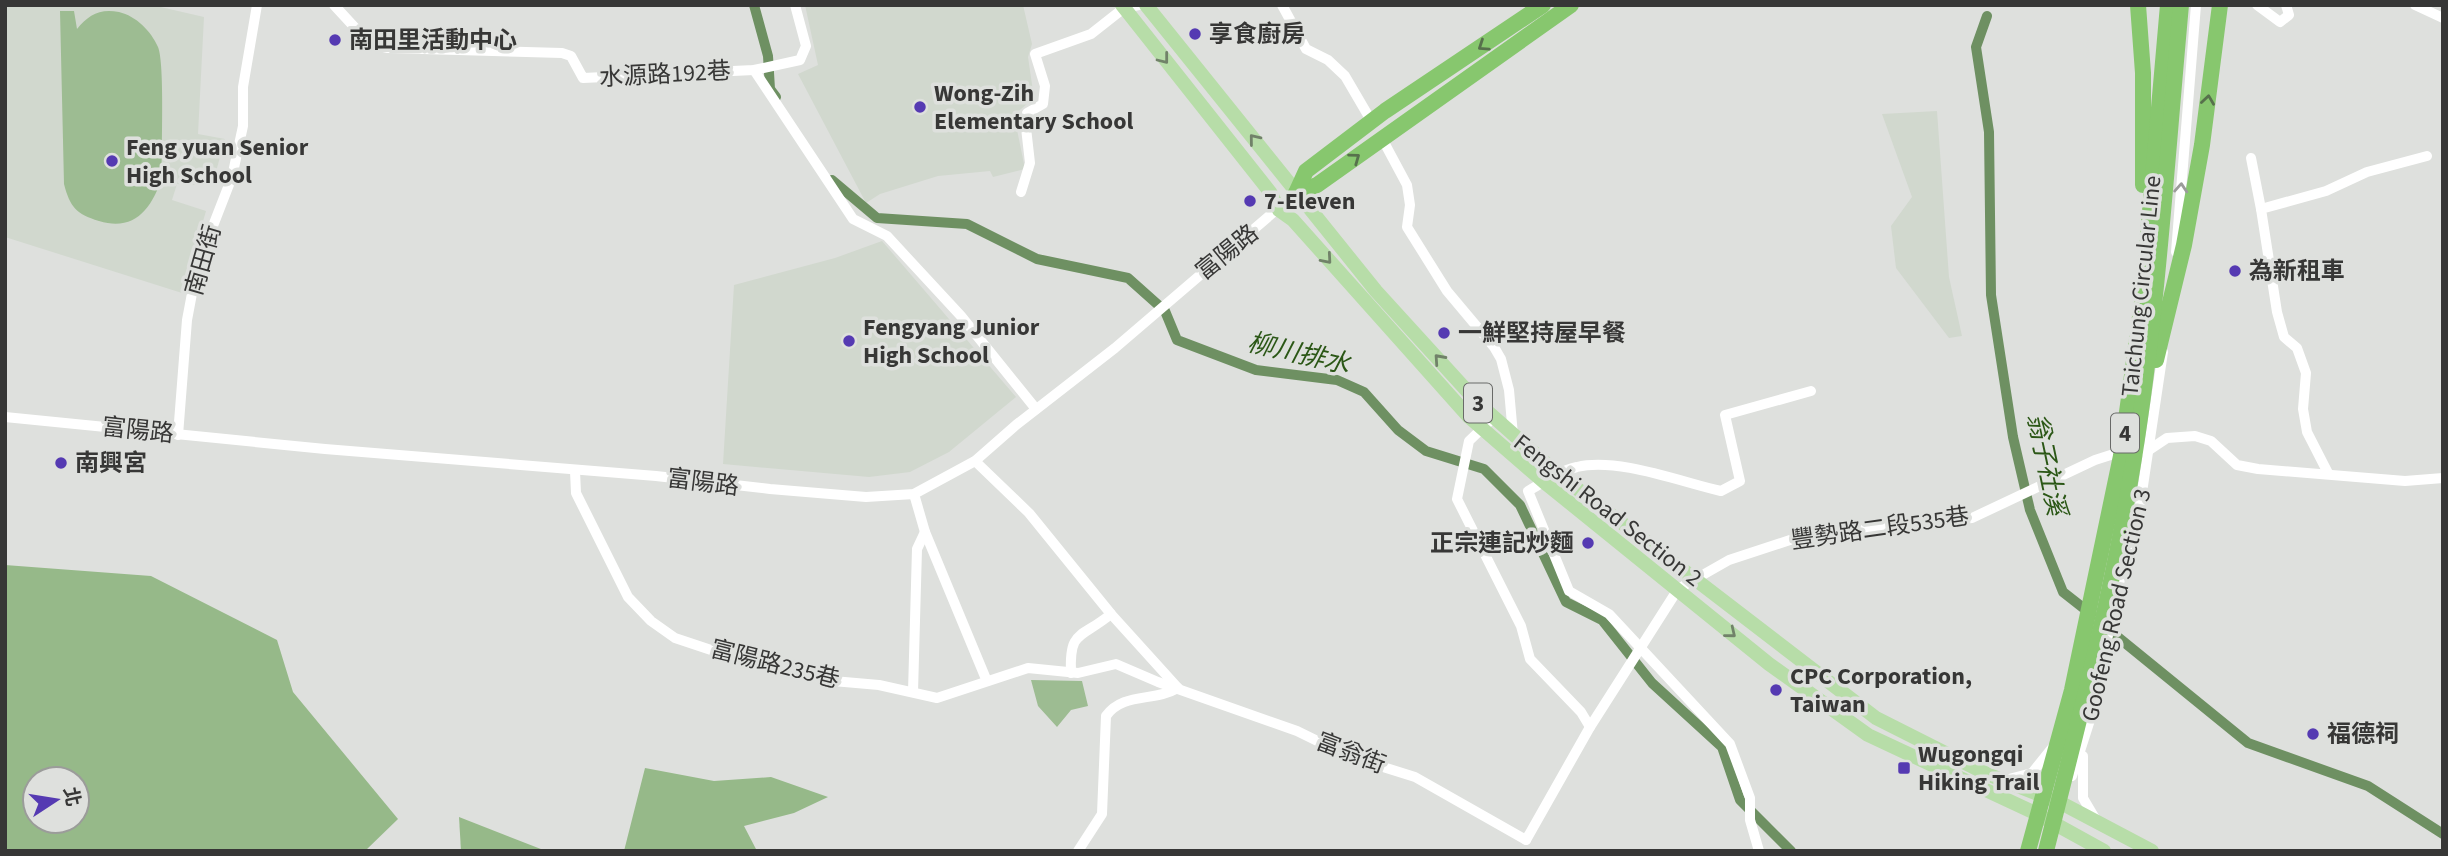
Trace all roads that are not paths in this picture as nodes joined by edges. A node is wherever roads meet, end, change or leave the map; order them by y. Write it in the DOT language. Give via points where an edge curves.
graph roads {
  1 [pos="257,5"];
  2 [pos="334,5"];
  3 [pos="795,5"];
  4 [pos="1139,5"];
  5 [pos="1146,5"];
  6 [pos="1282,5"];
  7 [pos="1571,5"];
  8 [pos="2138,5"];
  9 [pos="2166,5"];
  10 [pos="2182,5"];
  11 [pos="2196,5"];
  12 [pos="2220,5"];
  13 [pos="2257,5"];
  14 [pos="2286,5"];
  15 [pos="2415,5"];
  16 [pos="1123,7"];
  17 [pos="1544,11"];
  18 [pos="2443,19"];
  19 [pos="754,70"];
  20 [pos="1369,117"];
  21 [pos="1385,144"];
  22 [pos="2427,156"];
  23 [pos="2251,158"];
  24 [pos="1021,192"];
  25 [pos="1296,192"];
  26 [pos="2261,209"];
  27 [pos="1279,210"];
  28 [pos="2142,302"];
  29 [pos="1811,391"];
  30 [pos="1036,409"];
  31 [pos="5,417"];
  32 [pos="1493,418"];
  33 [pos="1481,428"];
  34 [pos="2138,430"];
  35 [pos="178,435"];
  36 [pos="1513,435"];
  37 [pos="2143,451"];
  38 [pos="2120,452"];
  39 [pos="975,461"];
  40 [pos="575,471"];
  41 [pos="2328,473"];
  42 [pos="1558,474"];
  43 [pos="2443,478"];
  44 [pos="1544,482"];
  45 [pos="914,494"];
  46 [pos="926,532"];
  47 [pos="1695,579"];
  48 [pos="1678,589"];
  49 [pos="1111,614"];
  50 [pos="1637,650"];
  51 [pos="1071,673"];
  52 [pos="986,679"];
  53 [pos="1178,688"];
  54 [pos="913,692"];
  55 [pos="1590,727"];
  56 [pos="2060,733"];
  57 [pos="2083,744"];
  58 [pos="2001,779"];
  59 [pos="2042,795"];
  60 [pos="2063,804"];
  61 [pos="2037,814"];
  62 [pos="2058,826"];
  63 [pos="2104,826"];
  64 [pos="1528,846"];
  65 [pos="1078,851"];
  66 [pos="1759,851"];
  67 [pos="2028,851"];
  68 [pos="2046,851"];
  69 [pos="2104,851"];
  70 [pos="2152,851"];
  1 -- 35 [label="street, 南田街" via="243,87 243,126 232,177 197,267 187,320"];
  2 -- 19 [label="street, 水源路192巷" via="370,44 388,48 562,53 571,56 583,78"];
  3 -- 19 [label="street, 水源路192巷" via="805,55"];
  4 -- 16 [label="street"];
  25 -- 5 [label="main road, Fengshi Road Section 2 / 3, one-way"];
  6 -- 20 [label="street" via="1306,50 1341,71"];
  7 -- 17 [label="highway"];
  8 -- 28 [label="highway" via="2143,73"];
  9 -- 28 [label="highway, Taichung Circular Line / 4"];
  9 -- 38 [label="street, Goofeng Road Section 3"];
  10 -- 34 [label="highway, Taichung Circular Line / 4" via="2161,250"];
  10 -- 37 [label="highway"];
  37 -- 11 [label="street, one-way" via="2174,273"];
  34 -- 12 [label="highway, one-way" via="2184,245"];
  13 -- 14 [label="street" via="2280,22 2289,15"];
  15 -- 18 [label="street"];
  16 -- 24 [label="street" via="1091,34 1035,54 1046,96 1025,119 1030,163"];
  16 -- 27 [label="main road, Fengshi Road Section 2 / 3, one-way" via="1270,192"];
  17 -- 25 [label="highway" via="1317,185"];
  19 -- 30 [label="street" via="853,219 887,236 961,316"];
  21 -- 36 [label="street" via="1409,191 1407,227 1457,305 1501,359"];
  22 -- 26 [label="street"];
  23 -- 26 [label="street"];
  25 -- 27 [label="street, 富陽路"];
  32 -- 25 [label="main road, Fengshi Road Section 2 / 3, one-way" via="1376,290"];
  26 -- 41 [label="street" via="2277,312 2284,337 2297,348 2306,373 2303,410 2307,432"];
  27 -- 30 [label="street, 富陽路"];
  27 -- 33 [label="main road, Fengshi Road Section 2 / 3, one-way"];
  28 -- 67 [label="highway, Taichung Circular Line / 4" via="2122,456 2072,690"];
  29 -- 42 [label="street" via="1725,415 1740,481 1721,491 1623,467 1581,466"];
  30 -- 39 [label="street, 富陽路"];
  31 -- 35 [label="street, 富陽路"];
  32 -- 33 [label="street"];
  32 -- 36 [label="main road, Fengshi Road Section 2 / 3"];
  33 -- 44 [label="main road, Fengshi Road Section 2 / 3"];
  33 -- 55 [label="street" via="1469,441 1457,499 1521,626 1530,659"];
  34 -- 68 [label="highway, Taichung Circular Line / 4" via="2090,677"];
  35 -- 40 [label="street, 富陽路"];
  36 -- 42 [label="main road, Fengshi Road Section 2 / 3"];
  37 -- 38 [label="street, 豐勢路二段535巷"];
  37 -- 41 [label="street, 豐勢路二段535巷" via="2167,438 2195,436 2211,441 2237,464"];
  37 -- 57 [label="street, Goofeng Road Section 3" via="2119,549 2120,579"];
  38 -- 47 [label="street, 豐勢路二段535巷" via="1964,520 1799,537 1729,560"];
  38 -- 56 [label="street, Goofeng Road Section 3"];
  39 -- 45 [label="street, 富陽路"];
  39 -- 49 [label="street, 富翁街" via="1029,513"];
  40 -- 45 [label="street, 富陽路" via="866,497"];
  40 -- 54 [label="street, 富陽路235巷" via="576,493 628,597 675,638 833,681"];
  41 -- 43 [label="street, 豐勢路二段535巷" via="2405,481"];
  42 -- 44 [label="street"];
  42 -- 47 [label="main road, Fengshi Road Section 2 / 3"];
  44 -- 48 [label="main road, Fengshi Road Section 2 / 3"];
  44 -- 50 [label="street" via="1528,491 1569,591 1609,614"];
  45 -- 46 [label="street"];
  46 -- 52 [label="street"];
  46 -- 54 [label="street" via="917,549"];
  47 -- 48 [label="street, 豐勢路二段535巷"];
  47 -- 58 [label="main road, Fengshi Road Section 2 / 3" via="1876,719"];
  48 -- 50 [label="street, 富翁街"];
  48 -- 61 [label="main road, Fengshi Road Section 2 / 3, one-way" via="1769,664 1868,735"];
  49 -- 51 [label="street" via="1072,644"];
  49 -- 53 [label="street, 富翁街"];
  50 -- 55 [label="street, 富翁街"];
  50 -- 66 [label="street" via="1730,744 1750,798 1750,820"];
  51 -- 52 [label="street, 富陽路235巷" via="1028,668"];
  51 -- 53 [label="street, 富陽路235巷" via="1116,664"];
  52 -- 54 [label="street, 富陽路235巷" via="937,698"];
  53 -- 64 [label="street, 富翁街" via="1297,731 1348,756 1415,777"];
  53 -- 65 [label="street" via="1156,698 1114,705 1106,716 1102,814"];
  55 -- 64 [label="street, 富翁街"];
  56 -- 58 [label="street" via="2035,771 2017,779"];
  56 -- 59 [label="street, Goofeng Road Section 3"];
  57 -- 60 [label="street, Goofeng Road Section 3"];
  57 -- 63 [label="street" via="2083,798"];
  58 -- 59 [label="main road, Fengshi Road Section 2 / 3"];
  59 -- 60 [label="main road, Fengshi Road Section 2 / 3"];
  59 -- 61 [label="street, Goofeng Road Section 3"];
  60 -- 62 [label="street, Goofeng Road Section 3"];
  60 -- 63 [label="main road, Fengshi Road Section 2 / 3"];
  61 -- 62 [label="main road, Fengshi Road Section 2 / 3"];
  62 -- 69 [label="main road, Fengshi Road Section 2 / 3"];
  63 -- 70 [label="main road, Fengshi Road Section 2 / 3"];
}
